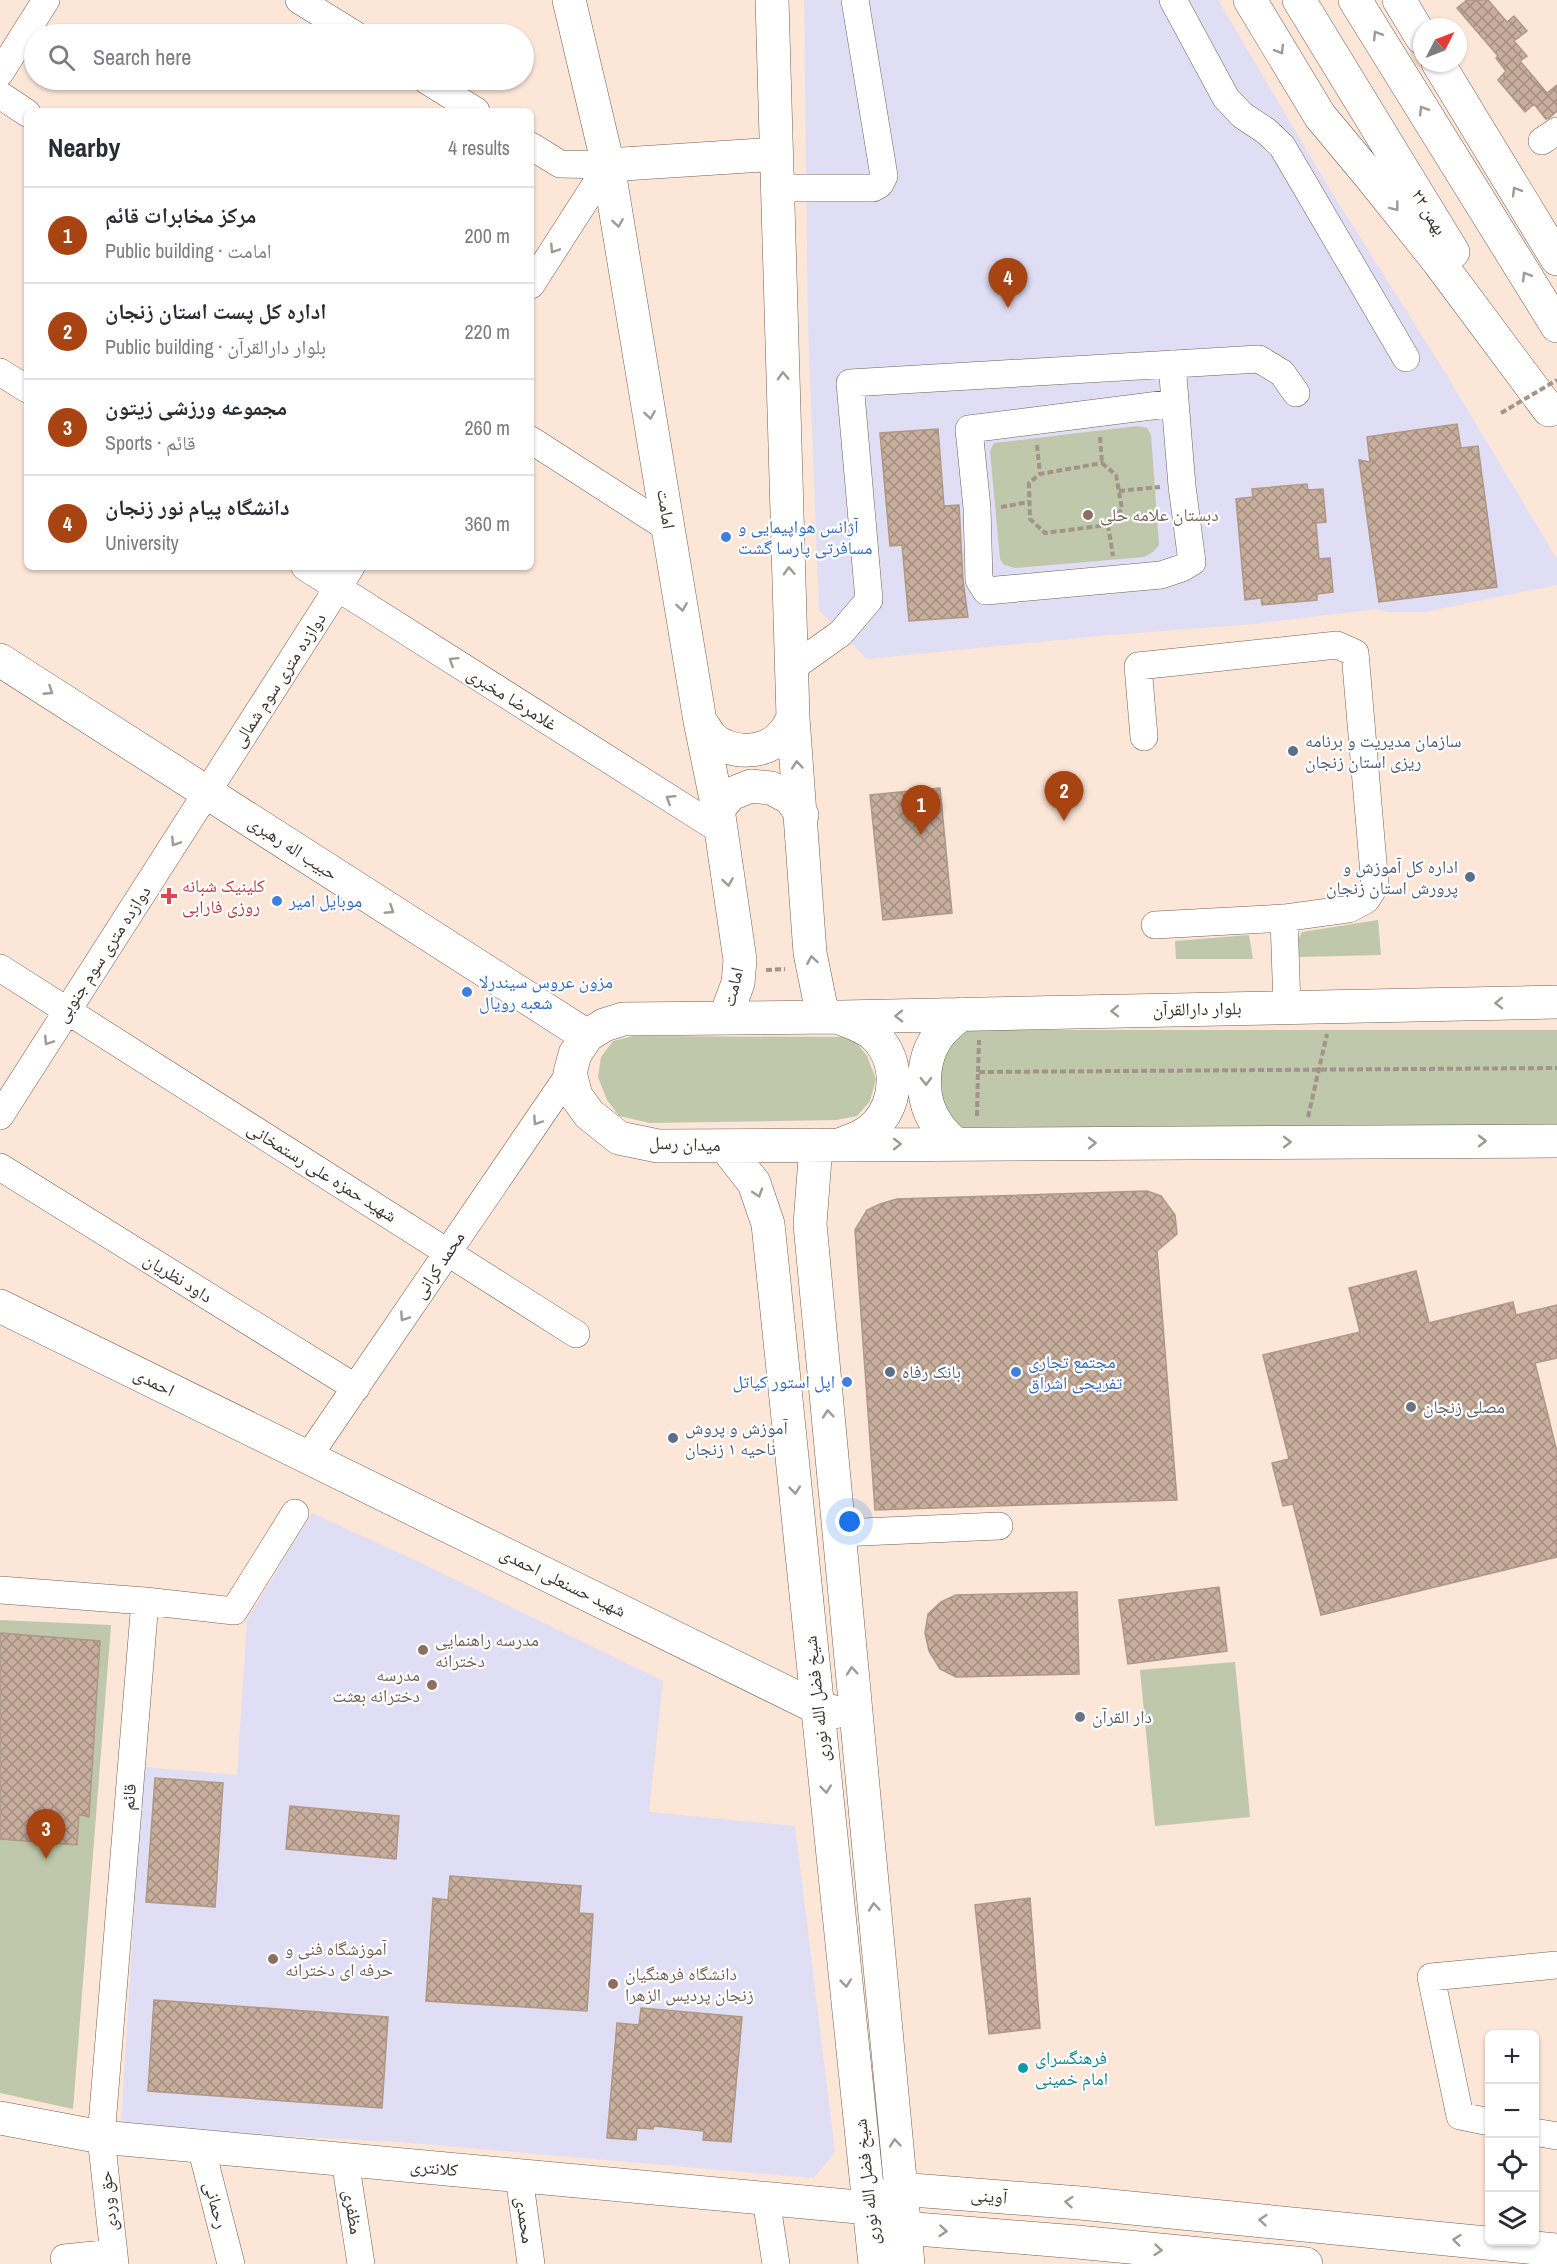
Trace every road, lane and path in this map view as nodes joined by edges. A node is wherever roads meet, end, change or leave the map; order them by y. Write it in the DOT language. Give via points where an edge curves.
graph roads {
  1 [pos="46,0"];
  2 [pos="299,0"];
  3 [pos="569,0"];
  4 [pos="772,0"];
  5 [pos="855,0"];
  6 [pos="1173,0"];
  7 [pos="1250,0"];
  8 [pos="1299,0"];
  9 [pos="1355,0"];
  10 [pos="1399,0"];
  11 [pos="1413,23"];
  12 [pos="31,24"];
  13 [pos="338,24"];
  14 [pos="24,35"];
  15 [pos="1443,72"];
  16 [pos="0,73"];
  17 [pos="442,90"];
  18 [pos="0,95"];
  19 [pos="471,108"];
  20 [pos="24,110"];
  21 [pos="534,148"];
  22 [pos="777,154"];
  23 [pos="608,165"];
  24 [pos="778,188"];
  25 [pos="1557,259"];
  26 [pos="534,280"];
  27 [pos="1557,326"];
  28 [pos="1406,357"];
  29 [pos="1172,364"];
  30 [pos="0,372"];
  31 [pos="24,387"];
  32 [pos="1296,393"];
  33 [pos="1175,403"];
  34 [pos="1554,405"];
  35 [pos="1502,413"];
  36 [pos="534,442"];
  37 [pos="1182,486"];
  38 [pos="1119,491"];
  39 [pos="1108,525"];
  40 [pos="669,529"];
  41 [pos="1114,560"];
  42 [pos="317,570"];
  43 [pos="344,577"];
  44 [pos="0,660"];
  45 [pos="792,668"];
  46 [pos="793,718"];
  47 [pos="700,721"];
  48 [pos="1144,737"];
  49 [pos="207,792"];
  50 [pos="802,815"];
  51 [pos="719,820"];
  52 [pos="1284,918"];
  53 [pos="1155,925"];
  54 [pos="813,966"];
  55 [pos="0,968"];
  56 [pos="739,972"];
  57 [pos="1557,1002"];
  58 [pos="1332,1006"];
  59 [pos="1287,1007"];
  60 [pos="67,1010"];
  61 [pos="961,1014"];
  62 [pos="830,1017"];
  63 [pos="725,1018"];
  64 [pos="587,1036"];
  65 [pos="1557,1068"];
  66 [pos="1319,1071"];
  67 [pos="570,1073"];
  68 [pos="0,1116"];
  69 [pos="1557,1141"];
  70 [pos="1303,1142"];
  71 [pos="966,1144"];
  72 [pos="827,1145"];
  73 [pos="725,1146"];
  74 [pos="0,1167"];
  75 [pos="448,1253"];
  76 [pos="0,1306"];
  77 [pos="576,1334"];
  78 [pos="356,1388"];
  79 [pos="308,1457"];
  80 [pos="296,1513"];
  81 [pos="999,1526"];
  82 [pos="839,1533"];
  83 [pos="0,1590"];
  84 [pos="145,1601"];
  85 [pos="818,1708"];
  86 [pos="856,1717"];
  87 [pos="1557,1965"];
  88 [pos="0,2118"];
  89 [pos="1485,2121"];
  90 [pos="1539,2133"];
  91 [pos="1557,2136"];
  92 [pos="101,2137"];
  93 [pos="201,2147"];
  94 [pos="345,2160"];
  95 [pos="519,2176"];
  96 [pos="899,2189"];
  97 [pos="766,2199"];
  98 [pos="869,2208"];
  99 [pos="904,2228"];
  100 [pos="1557,2250"];
  101 [pos="1113,2255"];
  102 [pos="64,2258"];
  103 [pos="115,2258"];
  104 [pos="1272,2262"];
  105 [pos="231,2264"];
  106 [pos="361,2264"];
  107 [pos="531,2264"];
  108 [pos="776,2264"];
  109 [pos="875,2264"];
  110 [pos="908,2264"];
  111 [pos="1306,2264"];
  1 -- 12 [label="street"];
  2 -- 13 [label="street"];
  3 -- 23 [label="main road, امامت"];
  4 -- 22 [label="main road"];
  5 -- 24 [label="street" via="884,176 873,188"];
  6 -- 28 [label="street" via="1226,98 1282,146"];
  7 -- 34 [label="main road, one-way" via="1320,116"];
  8 -- 34 [label="main road, ۲۲ بهمن"];
  27 -- 9 [label="main road, one-way"];
  10 -- 11 [label="main road"];
  14 -- 16 [label="street"];
  25 -- 15 [label="main road, one-way"];
  17 -- 19 [label="street"];
  18 -- 20 [label="street"];
  21 -- 23 [label="street" via="560,164"];
  22 -- 23 [label="main road"];
  22 -- 24 [label="main road"];
  23 -- 26 [label="street, one-way"];
  23 -- 40 [label="main road, امامت, one-way"];
  45 -- 24 [label="main road, one-way"];
  29 -- 32 [label="street" via="1260,359 1282,373"];
  29 -- 33 [label="street"];
  29 -- 45 [label="street" via="850,383 869,600 841,633"];
  30 -- 31 [label="street"];
  33 -- 37 [label="street"];
  33 -- 37 [label="street" via="969,429 979,580 986,591 1161,575 1182,568 1192,562"];
  34 -- 35 [label="path, bridge"];
  36 -- 40 [label="street"];
  37 -- 38 [label="path"];
  38 -- 39 [label="path" via="1122,509"];
  38 -- 39 [label="path" via="1116,475 1101,463 1040,474 1029,483 1030,519 1046,532"];
  39 -- 41 [label="path"];
  40 -- 47 [label="main road, امامت, one-way"];
  42 -- 43 [label="street, غلامرضا مخبری"];
  43 -- 49 [label="street, دوازده متری سوم شمالی"];
  51 -- 43 [label="street, غلامرضا مخبری, one-way"];
  44 -- 49 [label="main road, حبیب اله رهبری, one-way"];
  45 -- 46 [label="main road"];
  46 -- 47 [label="main road" via="783,735 767,746 747,751 728,748 712,737"];
  50 -- 46 [label="main road, one-way"];
  47 -- 51 [label="main road, امامت"];
  48 -- 52 [label="street" via="1138,666 1336,645 1355,653 1375,886 1366,900 1349,909"];
  49 -- 60 [label="street, دوازده متری سوم جنوبی, one-way"];
  49 -- 64 [label="main road, حبیب اله رهبری, one-way"];
  50 -- 51 [label="main road" via="790,798 771,788 751,786 731,794"];
  54 -- 50 [label="main road, one-way"];
  51 -- 56 [label="main road, امامت, one-way"];
  52 -- 53 [label="street"];
  52 -- 59 [label="street"];
  54 -- 56 [label="path"];
  54 -- 62 [label="main road"];
  55 -- 60 [label="street, شهید حمزه علی رستمخانی"];
  56 -- 63 [label="main road, امامت"];
  57 -- 58 [label="main road, بلوار دارالقرآن, one-way"];
  58 -- 59 [label="main road, بلوار دارالقرآن"];
  58 -- 66 [label="path"];
  59 -- 61 [label="main road, بلوار دارالقرآن, one-way"];
  60 -- 68 [label="street, دوازده متری سوم جنوبی, one-way"];
  60 -- 75 [label="street, شهید حمزه علی رستمخانی"];
  61 -- 62 [label="main road, بلوار دارالقرآن, one-way"];
  61 -- 71 [label="main road, one-way" via="942,1031 929,1053 924,1077 927,1103 938,1126"];
  62 -- 63 [label="main road, میدان رسل"];
  62 -- 72 [label="main road, میدان رسل" via="874,1034 893,1070 893,1091 887,1110 875,1127 858,1138"];
  63 -- 64 [label="main road, میدان رسل" via="623,1019"];
  64 -- 67 [label="main road" via="575,1054"];
  65 -- 66 [label="path"];
  66 -- 70 [label="path"];
  66 -- 71 [label="path" via="978,1072"];
  67 -- 73 [label="main road, میدان رسل" via="576,1096 589,1114 620,1138 658,1146"];
  67 -- 75 [label="street, محمد کرانی, one-way"];
  70 -- 69 [label="main road, one-way"];
  71 -- 70 [label="main road, one-way"];
  72 -- 71 [label="main road, one-way"];
  72 -- 73 [label="main road, میدان رسل"];
  82 -- 72 [label="main road, شیخ فضل الله نوری, one-way" via="810,1224"];
  73 -- 85 [label="main road, شیخ فضل الله نوری, one-way" via="754,1183 768,1224"];
  74 -- 78 [label="street, داود نظریان"];
  75 -- 77 [label="street, شهید حمزه علی رستمخانی"];
  75 -- 78 [label="street, محمد کرانی, one-way"];
  76 -- 79 [label="main road, احمدی"];
  78 -- 79 [label="street, محمد کرانی"];
  79 -- 85 [label="main road, شهید حسنعلی احمدی"];
  80 -- 84 [label="street" via="234,1611"];
  81 -- 82 [label="street"];
  86 -- 82 [label="main road, شیخ فضل الله نوری, one-way"];
  83 -- 84 [label="street"];
  84 -- 92 [label="street, قائم"];
  85 -- 86 [label="main road, شهید حسنعلی احمدی"];
  85 -- 98 [label="main road, شیخ فضل الله نوری, one-way"];
  96 -- 86 [label="main road, شیخ فضل الله نوری, one-way"];
  87 -- 89 [label="street" via="1431,1977 1460,2116"];
  88 -- 92 [label="main road, کلانتری"];
  90 -- 91 [label="street"];
  92 -- 93 [label="main road, کلانتری"];
  92 -- 103 [label="street, حق وردی"];
  93 -- 94 [label="main road, کلانتری"];
  93 -- 105 [label="street, رحمانی"];
  94 -- 95 [label="main road, کلانتری"];
  94 -- 106 [label="street, مظفری"];
  95 -- 97 [label="main road, کلانتری"];
  95 -- 107 [label="street, محمدی"];
  96 -- 98 [label="main road"];
  96 -- 99 [label="main road, شیخ فضل الله نوری"];
  100 -- 96 [label="main road, آوینی, one-way"];
  97 -- 98 [label="main road, کلانتری"];
  97 -- 108 [label="street"];
  98 -- 99 [label="main road"];
  98 -- 109 [label="main road, شیخ فضل الله نوری"];
  99 -- 101 [label="main road, one-way"];
  99 -- 110 [label="main road, شیخ فضل الله نوری"];
  101 -- 104 [label="main road, one-way"];
  102 -- 103 [label="street"];
  104 -- 111 [label="main road"];
}
